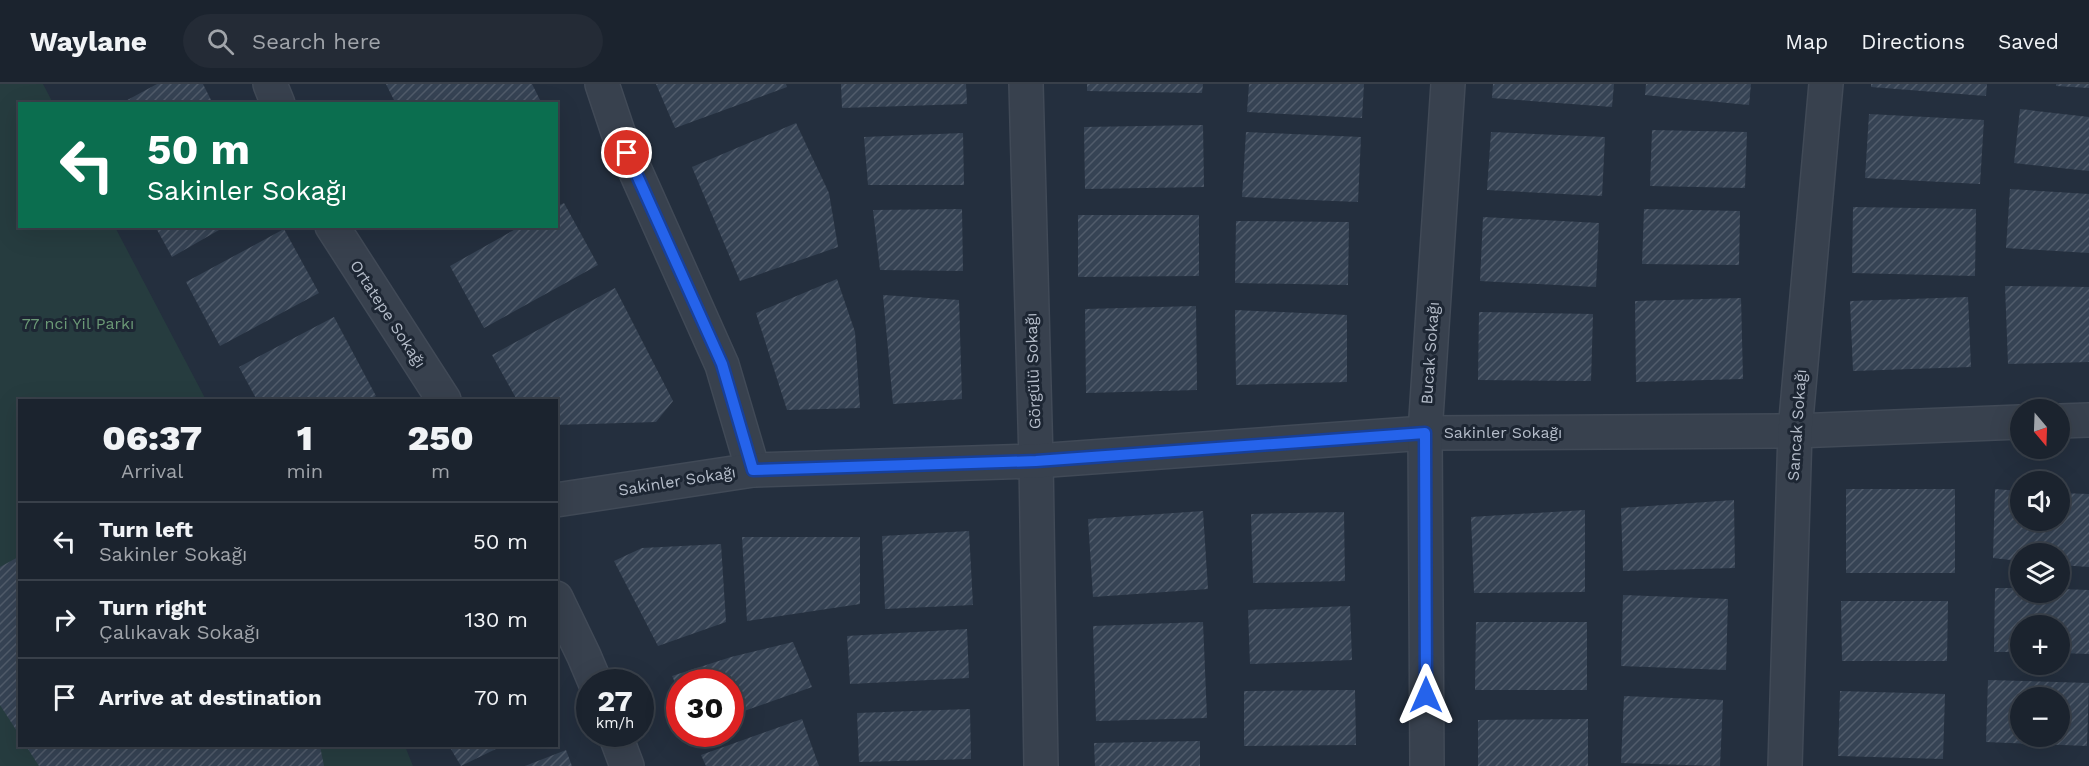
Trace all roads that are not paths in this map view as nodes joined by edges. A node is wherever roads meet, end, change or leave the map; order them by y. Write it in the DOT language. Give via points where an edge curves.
graph roads {
  1 [pos="270,84"];
  2 [pos="602,84"];
  3 [pos="1026,84"];
  4 [pos="1448,84"];
  5 [pos="1826,84"];
  6 [pos="277,102"];
  7 [pos="333,228"];
  8 [pos="443,399"];
  9 [pos="2089,420"];
  10 [pos="2070,421"];
  11 [pos="2010,422"];
  12 [pos="1795,431"];
  13 [pos="1425,433"];
  14 [pos="1036,461"];
  15 [pos="753,470"];
  16 [pos="558,500"];
  17 [pos="558,602"];
  18 [pos="590,669"];
  19 [pos="620,747"];
  20 [pos="627,766"];
  21 [pos="1041,766"];
  22 [pos="1427,766"];
  23 [pos="1785,766"];
  1 -- 6 [label="street"];
  2 -- 15 [label="street" via="618,132 722,364"];
  3 -- 14 [label="street, Görgülü Sokağı"];
  4 -- 13 [label="street, Bucak Sokağı"];
  5 -- 12 [label="street, Sancak Sokağı"];
  7 -- 8 [label="street, Ortatepe Sokağı"];
  9 -- 10 [label="street"];
  11 -- 12 [label="street, Sakinler Sokağı"];
  12 -- 13 [label="street, Sakinler Sokağı"];
  12 -- 23 [label="street, Sancak Sokağı"];
  13 -- 14 [label="street, Sakinler Sokağı"];
  13 -- 22 [label="street, Bucak Sokağı"];
  14 -- 15 [label="street, Sakinler Sokağı"];
  14 -- 21 [label="street, Görgülü Sokağı"];
  15 -- 16 [label="street, Sakinler Sokağı"];
  17 -- 18 [label="street"];
  19 -- 20 [label="street"];
}
